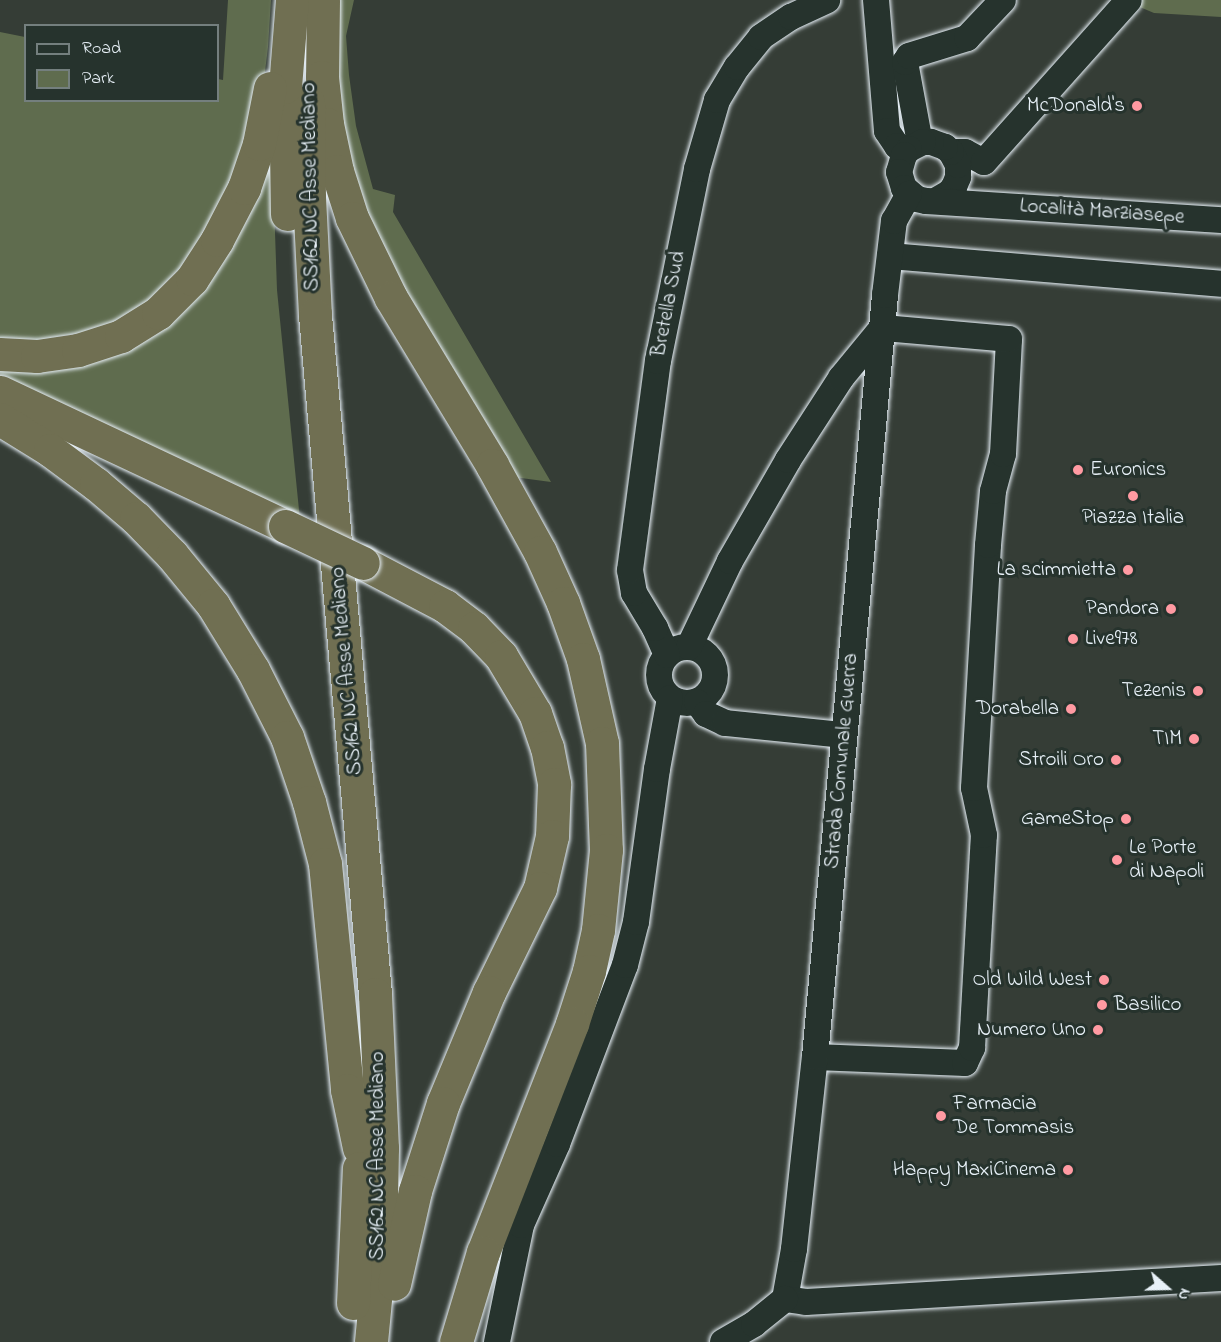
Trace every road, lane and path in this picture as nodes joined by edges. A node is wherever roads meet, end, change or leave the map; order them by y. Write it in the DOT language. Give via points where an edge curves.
graph roads {
  1 [pos="279,0"];
  2 [pos="292,0"];
  3 [pos="315,0"];
  4 [pos="322,0"];
  5 [pos="827,0"];
  6 [pos="876,0"];
  7 [pos="1003,0"];
  8 [pos="1129,0"];
  9 [pos="915,146"];
  10 [pos="951,152"];
  11 [pos="957,180"];
  12 [pos="909,194"];
  13 [pos="935,201"];
  14 [pos="982,204"];
  15 [pos="1221,220"];
  16 [pos="890,256"];
  17 [pos="1221,284"];
  18 [pos="882,328"];
  19 [pos="0,354"];
  20 [pos="0,392"];
  21 [pos="0,419"];
  22 [pos="678,651"];
  23 [pos="670,698"];
  24 [pos="697,702"];
  25 [pos="843,735"];
  26 [pos="816,1057"];
  27 [pos="360,1148"];
  28 [pos="1221,1278"];
  29 [pos="785,1299"];
  30 [pos="351,1342"];
  31 [pos="371,1342"];
  32 [pos="384,1342"];
  33 [pos="456,1342"];
  34 [pos="497,1342"];
  35 [pos="723,1342"];
  1 -- 19 [label="highway" via="260,144 244,188 192,279 158,313 120,336 78,350 37,357"];
  2 -- 27 [label="highway, SS162 NC Asse Mediano" via="285,87 289,247 352,992"];
  3 -- 31 [label="highway, SS162 NC Asse Mediano" via="308,83 315,315 377,1030 382,1148 380,1248"];
  4 -- 33 [label="highway" via="322,77 327,124 352,218 391,298 492,465 545,562 583,658 602,743 606,850 598,930 589,970 572,1024 483,1252"];
  5 -- 22 [label="street, Bretella Sud" via="761,37 737,67 717,100 697,169 658,361 630,570 634,593 656,628"];
  6 -- 9 [label="street" via="887,131 897,146"];
  7 -- 9 [label="street" via="967,38 909,56 904,62"];
  8 -- 10 [label="street" via="984,162 965,152"];
  9 -- 10 [label="street" via="938,143"];
  9 -- 12 [label="street" via="904,155 899,172"];
  10 -- 11 [label="street" via="958,165"];
  11 -- 13 [label="street" via="949,193"];
  11 -- 14 [label="street"];
  12 -- 13 [label="street"];
  12 -- 16 [label="street, Strada Comunale Guerra" via="894,221"];
  13 -- 14 [label="street, Località Marziasepe"];
  14 -- 15 [label="street, Località Marziasepe"];
  16 -- 17 [label="street"];
  16 -- 18 [label="street, Strada Comunale Guerra"];
  18 -- 22 [label="street" via="841,378 788,460"];
  18 -- 25 [label="street, Strada Comunale Guerra"];
  18 -- 26 [label="street" via="1009,339 1003,454 993,491 988,545 974,788 984,835 972,1048 965,1063"];
  20 -- 32 [label="highway, bridge" via="363,563 445,606 501,656 536,713 554,784 548,862 540,888 465,1046 429,1145 402,1246"];
  21 -- 27 [label="highway" via="96,484 172,555 213,605 253,670 287,737 325,864 347,1090"];
  22 -- 23 [label="street" via="659,672 663,691"];
  22 -- 24 [label="street" via="701,650 716,672 712,690"];
  23 -- 24 [label="street" via="688,704"];
  23 -- 34 [label="street" via="626,965 566,1122 521,1225"];
  24 -- 25 [label="street" via="705,714 725,723"];
  25 -- 26 [label="street, Strada Comunale Guerra"];
  26 -- 29 [label="street, Strada Comunale Guerra"];
  27 -- 30 [label="highway, SS162 NC Asse Mediano"];
  28 -- 29 [label="street" via="806,1302"];
  29 -- 35 [label="street"];
}
